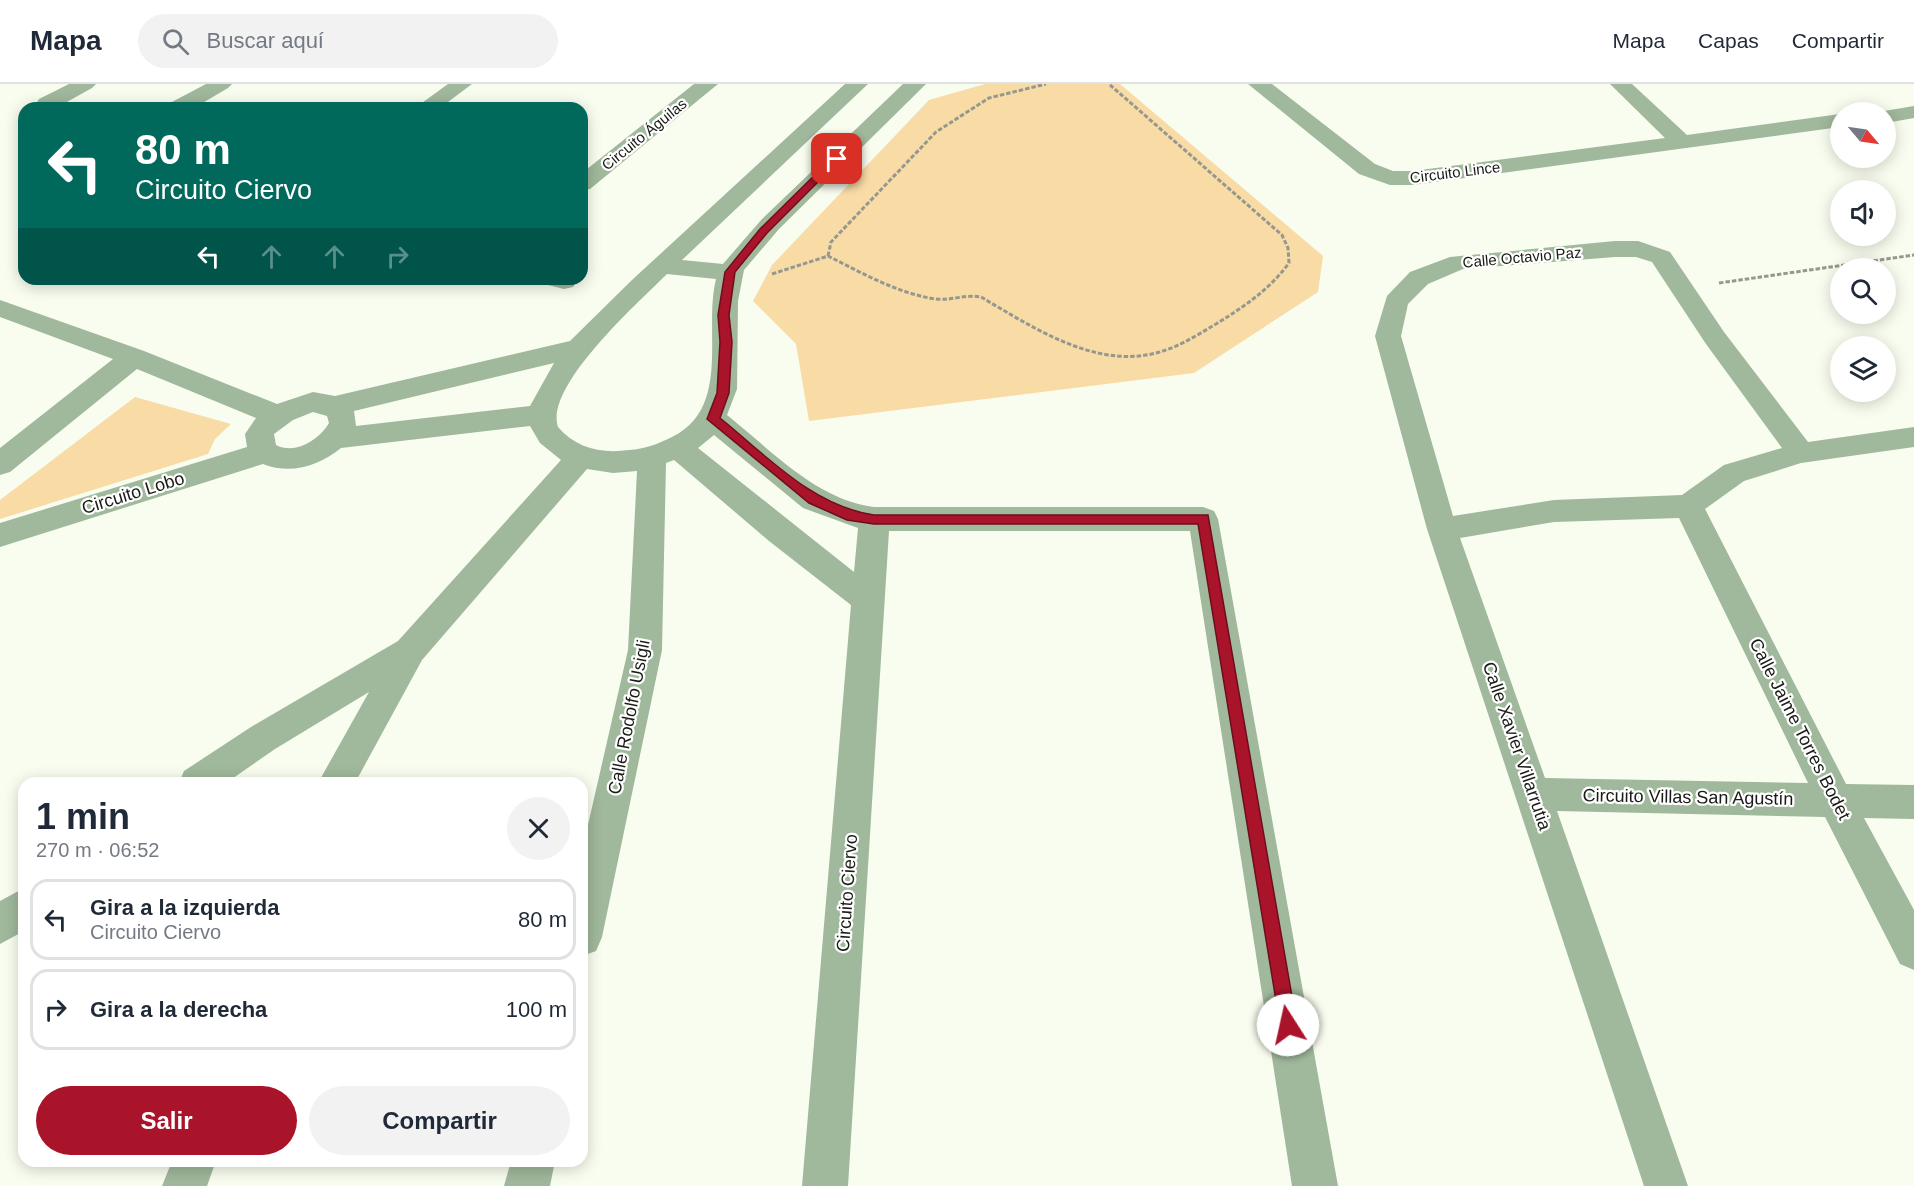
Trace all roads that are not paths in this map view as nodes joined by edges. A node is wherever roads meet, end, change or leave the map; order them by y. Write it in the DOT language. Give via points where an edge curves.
graph roads {
  1 [pos="85,84"];
  2 [pos="221,84"];
  3 [pos="462,84"];
  4 [pos="707,84"];
  5 [pos="857,84"];
  6 [pos="915,84"];
  7 [pos="1259,84"];
  8 [pos="1620,84"];
  9 [pos="51,102"];
  10 [pos="189,102"];
  11 [pos="435,102"];
  12 [pos="1914,112"];
  13 [pos="1896,115"];
  14 [pos="1830,122"];
  15 [pos="1681,141"];
  16 [pos="588,179"];
  17 [pos="662,266"];
  18 [pos="728,280"];
  19 [pos="1396,302"];
  20 [pos="0,308"];
  21 [pos="580,348"];
  22 [pos="134,357"];
  23 [pos="335,406"];
  24 [pos="276,415"];
  25 [pos="542,415"];
  26 [pos="713,419"];
  27 [pos="336,438"];
  28 [pos="1909,445"];
  29 [pos="266,452"];
  30 [pos="665,453"];
  31 [pos="1801,453"];
  32 [pos="581,457"];
  33 [pos="0,464"];
  34 [pos="1688,506"];
  35 [pos="874,519"];
  36 [pos="1442,529"];
  37 [pos="0,535"];
  38 [pos="868,600"];
  39 [pos="410,650"];
  40 [pos="206,777"];
  41 [pos="339,777"];
  42 [pos="1533,794"];
  43 [pos="1835,800"];
  44 [pos="1914,802"];
  45 [pos="588,911"];
  46 [pos="18,912"];
  47 [pos="0,925"];
  48 [pos="1914,950"];
  49 [pos="192,1167"];
  50 [pos="532,1167"];
  51 [pos="184,1186"];
  52 [pos="527,1186"];
  53 [pos="825,1186"];
  54 [pos="1315,1186"];
  55 [pos="1666,1186"];
  1 -- 9 [label="street"];
  2 -- 10 [label="street"];
  3 -- 11 [label="street"];
  4 -- 16 [label="street, Circuito Águilas"];
  5 -- 17 [label="street"];
  6 -- 18 [label="street" via="771,223"];
  7 -- 15 [label="street, Circuito Lince" via="1367,169 1390,178"];
  8 -- 15 [label="street"];
  12 -- 13 [label="street"];
  14 -- 15 [label="street, Circuito Lince"];
  17 -- 18 [label="street"];
  17 -- 21 [label="street"];
  18 -- 26 [label="street" via="723,393"];
  19 -- 31 [label="street, Calle Octavio Paz" via="1419,278 1459,262 1615,249 1638,249 1661,257 1722,348"];
  19 -- 36 [label="street, Calle Xavier Villarrutia" via="1388,336"];
  20 -- 22 [label="street"];
  21 -- 23 [label="street"];
  21 -- 25 [label="street" via="551,393"];
  22 -- 24 [label="street"];
  22 -- 33 [label="street"];
  23 -- 24 [label="street" via="300,404"];
  23 -- 27 [label="street" via="343,417"];
  24 -- 29 [label="street" via="262,430 261,446"];
  25 -- 27 [label="street, Circuito Lobo"];
  25 -- 32 [label="street" via="552,438"];
  26 -- 30 [label="street" via="698,435"];
  26 -- 35 [label="street" via="814,500 852,516"];
  27 -- 29 [label="street, Circuito Lobo" via="300,457"];
  28 -- 31 [label="street"];
  29 -- 37 [label="street, Circuito Lobo"];
  30 -- 32 [label="street" via="609,462"];
  30 -- 38 [label="street"];
  30 -- 45 [label="street, Calle Rodolfo Usigli" via="645,651"];
  31 -- 34 [label="street" via="1734,473"];
  32 -- 39 [label="street"];
  34 -- 36 [label="street" via="1554,511"];
  34 -- 43 [label="street, Calle Jaime Torres Bodet"];
  35 -- 38 [label="street, Circuito Ciervo"];
  35 -- 54 [label="street" via="1203,519"];
  36 -- 42 [label="street, Calle Xavier Villarrutia"];
  38 -- 53 [label="street, Circuito Ciervo"];
  39 -- 40 [label="street"];
  39 -- 41 [label="street"];
  42 -- 43 [label="street, Circuito Villas San Agustín"];
  42 -- 55 [label="street, Calle Xavier Villarrutia"];
  43 -- 44 [label="street, Circuito Villas San Agustín"];
  43 -- 48 [label="street, Calle Jaime Torres Bodet"];
  46 -- 47 [label="street"];
  49 -- 51 [label="street"];
  50 -- 52 [label="street"];
}
